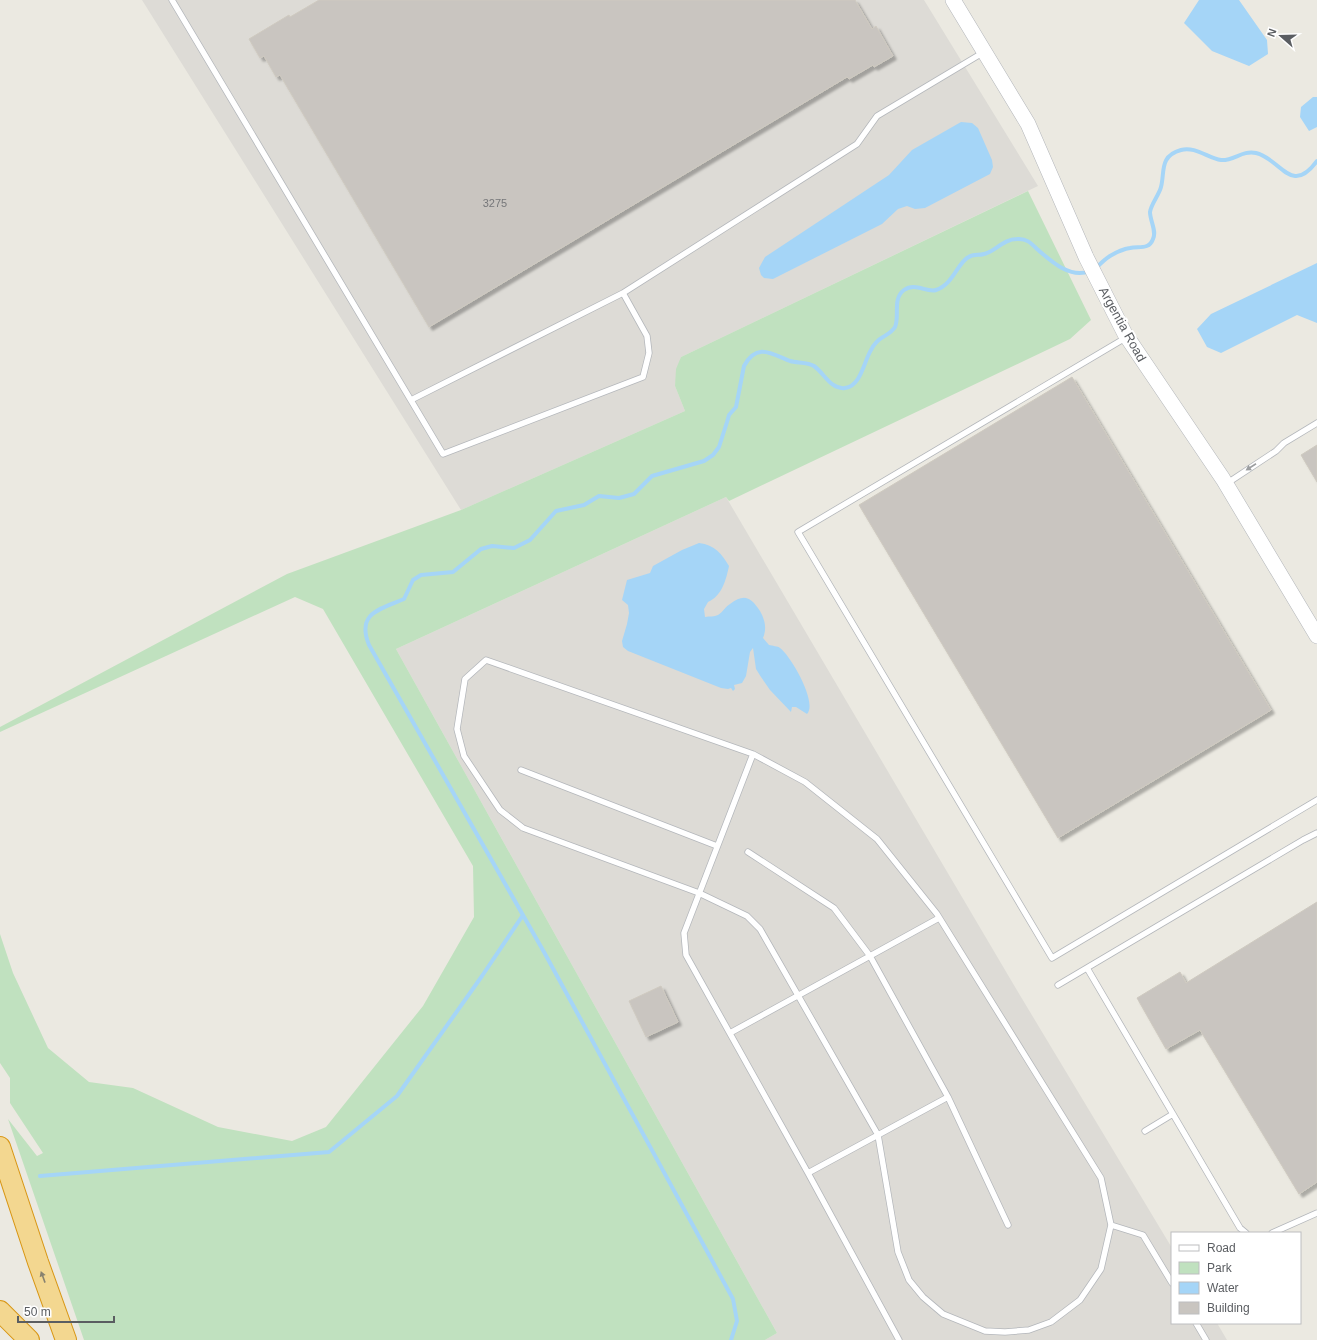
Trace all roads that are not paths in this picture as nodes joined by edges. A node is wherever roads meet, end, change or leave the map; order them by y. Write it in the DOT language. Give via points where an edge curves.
graph roads {
  1 [pos="172,0"];
  2 [pos="953,0"];
  3 [pos="984,52"];
  4 [pos="623,293"];
  5 [pos="1127,337"];
  6 [pos="411,400"];
  7 [pos="1317,423"];
  8 [pos="1226,484"];
  9 [pos="1317,636"];
  10 [pos="753,754"];
  11 [pos="521,770"];
  12 [pos="1317,800"];
  13 [pos="1317,833"];
  14 [pos="717,846"];
  15 [pos="748,852"];
  16 [pos="699,893"];
  17 [pos="940,918"];
  18 [pos="870,956"];
  19 [pos="1087,968"];
  20 [pos="1058,985"];
  21 [pos="798,996"];
  22 [pos="730,1033"];
  23 [pos="948,1097"];
  24 [pos="1173,1114"];
  25 [pos="1146,1130"];
  26 [pos="878,1135"];
  27 [pos="0,1147"];
  28 [pos="808,1173"];
  29 [pos="1317,1213"];
  30 [pos="1008,1225"];
  31 [pos="1111,1225"];
  32 [pos="1245,1232"];
  33 [pos="1274,1232"];
  34 [pos="1171,1281"];
  35 [pos="0,1311"];
  36 [pos="1197,1324"];
  37 [pos="29,1340"];
  38 [pos="66,1340"];
  39 [pos="899,1340"];
  40 [pos="1206,1340"];
  1 -- 6 [label="lane"];
  2 -- 3 [label="street, Argentia Road"];
  3 -- 4 [label="lane" via="877,116 857,144"];
  3 -- 5 [label="street, Argentia Road" via="1028,124 1086,257"];
  4 -- 6 [label="lane"];
  4 -- 6 [label="lane" via="647,336 650,353 643,377 443,454"];
  5 -- 8 [label="street, Argentia Road"];
  5 -- 12 [label="lane" via="798,532 1052,958"];
  7 -- 8 [label="lane, one-way"];
  8 -- 9 [label="street, Argentia Road"];
  10 -- 14 [label="lane"];
  10 -- 16 [label="lane" via="486,660 465,679 457,729 464,756 500,810 523,828"];
  10 -- 17 [label="lane" via="805,782 876,839"];
  11 -- 14 [label="lane"];
  13 -- 19 [label="lane"];
  14 -- 16 [label="lane"];
  15 -- 18 [label="lane" via="834,908"];
  16 -- 21 [label="lane" via="747,916 760,929"];
  16 -- 22 [label="lane" via="684,933 686,955"];
  17 -- 18 [label="lane"];
  17 -- 31 [label="lane" via="1101,1178"];
  18 -- 21 [label="lane"];
  18 -- 23 [label="lane"];
  19 -- 20 [label="lane"];
  19 -- 24 [label="lane"];
  21 -- 22 [label="lane"];
  21 -- 26 [label="lane"];
  22 -- 28 [label="lane"];
  23 -- 26 [label="lane"];
  23 -- 30 [label="lane"];
  24 -- 25 [label="lane"];
  24 -- 32 [label="lane" via="1240,1228"];
  26 -- 28 [label="lane"];
  26 -- 31 [label="lane" via="898,1252 909,1280 923,1297 943,1314 963,1323 985,1330 1005,1332 1029,1330 1051,1322 1080,1300 1101,1268"];
  38 -- 27 [label="highway, one-way"];
  28 -- 39 [label="lane"];
  29 -- 33 [label="lane"];
  31 -- 34 [label="lane" via="1143,1235"];
  35 -- 37 [label="highway"];
  36 -- 40 [label="lane"];
}
